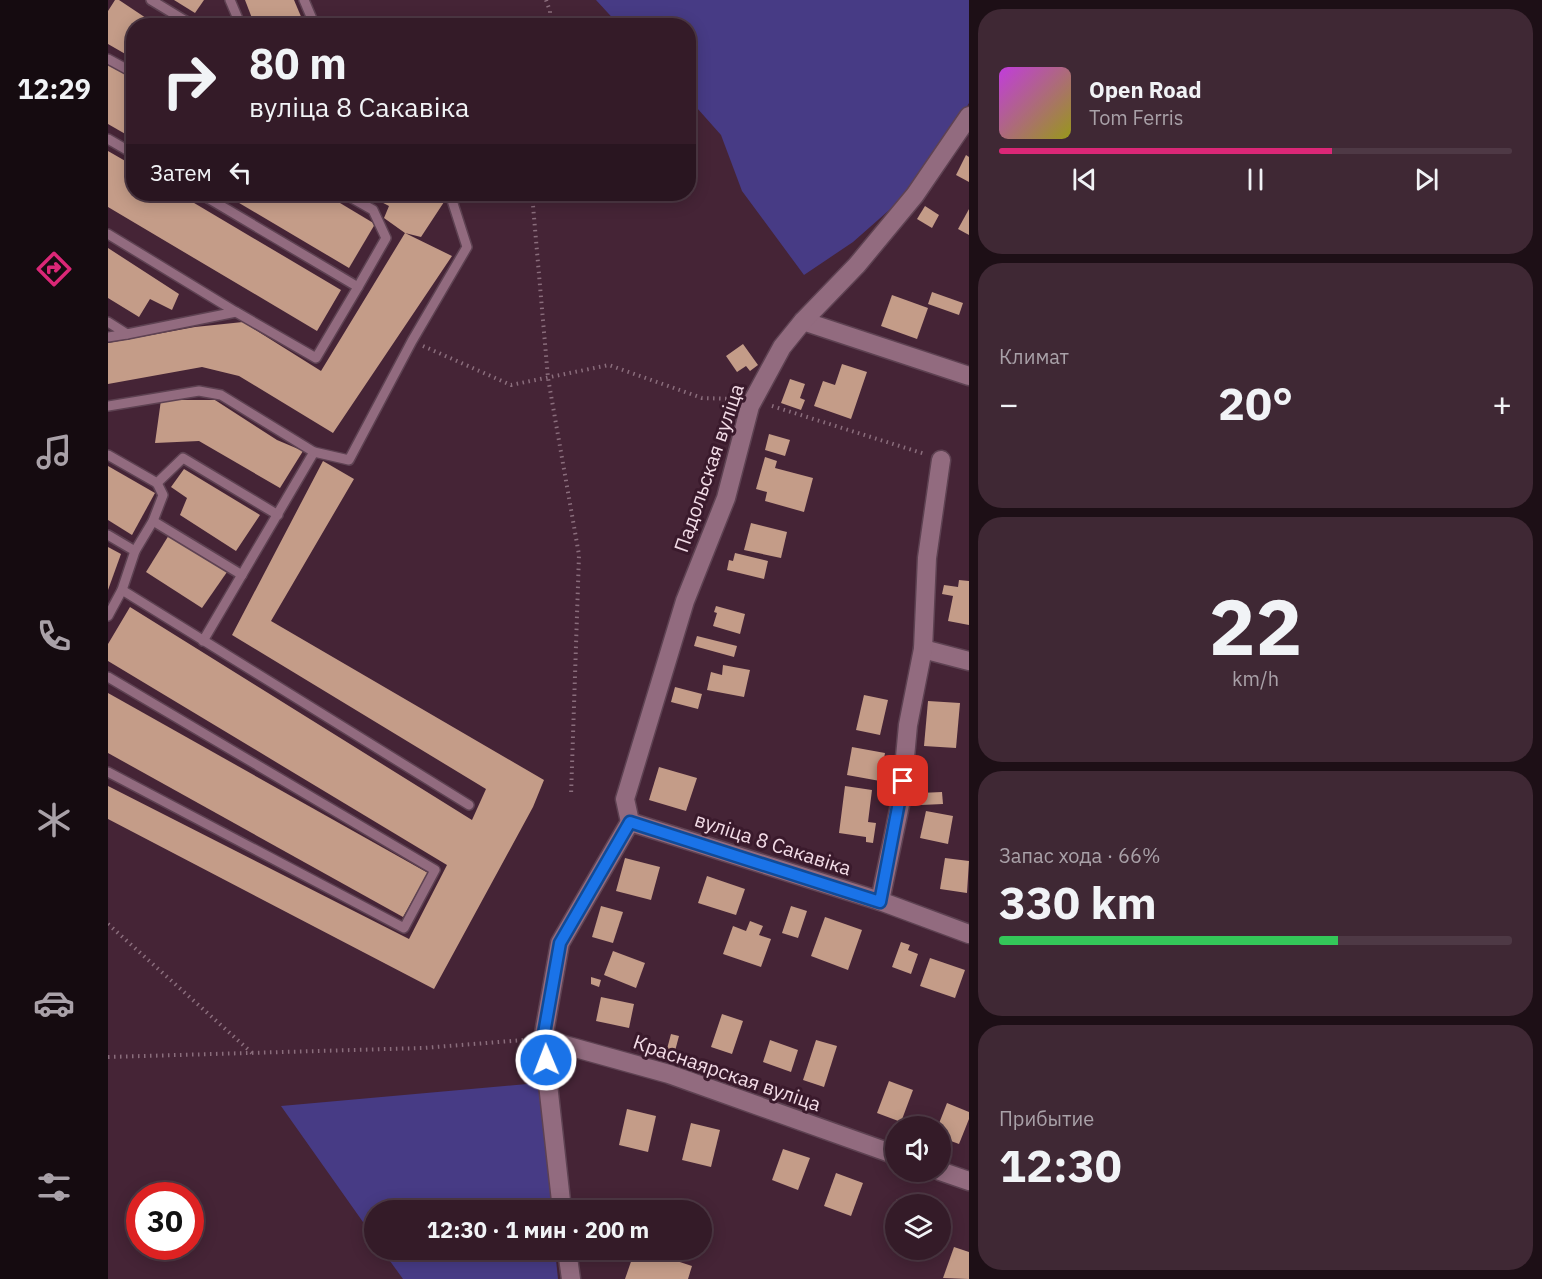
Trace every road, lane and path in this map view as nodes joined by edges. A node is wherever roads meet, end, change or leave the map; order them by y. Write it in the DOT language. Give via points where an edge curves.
graph roads {
  1 [pos="151,0"];
  2 [pos="230,0"];
  3 [pos="304,0"];
  4 [pos="546,0"];
  5 [pos="181,18"];
  6 [pos="238,18"];
  7 [pos="312,18"];
  8 [pos="550,18"];
  9 [pos="108,59"];
  10 [pos="126,69"];
  11 [pos="969,116"];
  12 [pos="108,139"];
  13 [pos="126,149"];
  14 [pos="213,201"];
  15 [pos="357,201"];
  16 [pos="452,201"];
  17 [pos="533,201"];
  18 [pos="108,234"];
  19 [pos="358,287"];
  20 [pos="236,312"];
  21 [pos="803,321"];
  22 [pos="108,322"];
  23 [pos="127,334"];
  24 [pos="108,337"];
  25 [pos="412,341"];
  26 [pos="969,376"];
  27 [pos="548,378"];
  28 [pos="754,400"];
  29 [pos="108,406"];
  30 [pos="315,452"];
  31 [pos="108,454"];
  32 [pos="942,459"];
  33 [pos="157,483"];
  34 [pos="278,515"];
  35 [pos="153,521"];
  36 [pos="108,535"];
  37 [pos="135,551"];
  38 [pos="242,575"];
  39 [pos="122,590"];
  40 [pos="108,616"];
  41 [pos="203,641"];
  42 [pos="923,649"];
  43 [pos="969,661"];
  44 [pos="108,677"];
  45 [pos="108,772"];
  46 [pos="571,796"];
  47 [pos="470,805"];
  48 [pos="630,822"];
  49 [pos="880,902"];
  50 [pos="108,924"];
  51 [pos="969,933"];
  52 [pos="543,1039"];
  53 [pos="252,1053"];
  54 [pos="108,1057"];
  55 [pos="885,1151"];
  56 [pos="951,1175"];
  57 [pos="969,1181"];
  58 [pos="561,1200"];
  59 [pos="568,1260"];
  60 [pos="571,1279"];
  1 -- 5 [label="lane"];
  2 -- 6 [label="lane"];
  3 -- 7 [label="lane"];
  4 -- 8 [label="path"];
  9 -- 10 [label="lane"];
  11 -- 21 [label="street, Падольская вуліца" via="915,195 858,265"];
  12 -- 13 [label="lane"];
  14 -- 19 [label="lane"];
  15 -- 19 [label="lane" via="372,210 386,238"];
  16 -- 25 [label="lane" via="467,247"];
  17 -- 27 [label="path"];
  18 -- 20 [label="lane"];
  19 -- 20 [label="lane" via="316,358"];
  20 -- 23 [label="lane"];
  21 -- 26 [label="street"];
  21 -- 28 [label="street, Падольская вуліца" via="782,347"];
  22 -- 23 [label="lane"];
  23 -- 24 [label="lane"];
  25 -- 27 [label="path" via="511,385"];
  25 -- 30 [label="lane" via="349,460"];
  27 -- 28 [label="path" via="609,365 702,398"];
  27 -- 46 [label="path" via="579,555"];
  28 -- 32 [label="path"];
  28 -- 48 [label="street, Падольская вуліца" via="726,498 686,601 625,799"];
  29 -- 30 [label="lane" via="199,391 221,395"];
  30 -- 34 [label="lane"];
  31 -- 33 [label="lane"];
  32 -- 42 [label="street" via="927,558"];
  33 -- 34 [label="lane" via="183,458"];
  33 -- 35 [label="lane" via="163,495"];
  34 -- 38 [label="lane"];
  35 -- 37 [label="lane"];
  35 -- 38 [label="lane"];
  36 -- 37 [label="lane"];
  37 -- 39 [label="lane"];
  38 -- 41 [label="lane"];
  39 -- 40 [label="lane"];
  39 -- 41 [label="lane"];
  41 -- 47 [label="lane"];
  42 -- 43 [label="street"];
  42 -- 49 [label="street"];
  44 -- 45 [label="lane" via="435,870 404,928"];
  48 -- 49 [label="street, вуліца 8 Сакавіка"];
  48 -- 52 [label="street" via="560,943"];
  49 -- 51 [label="street, вуліца 8 Сакавіка"];
  50 -- 53 [label="path"];
  52 -- 53 [label="path" via="423,1048"];
  52 -- 55 [label="street, Краснаярская вуліца" via="669,1074"];
  52 -- 58 [label="street"];
  53 -- 54 [label="path"];
  56 -- 57 [label="street"];
  59 -- 60 [label="street"];
}
